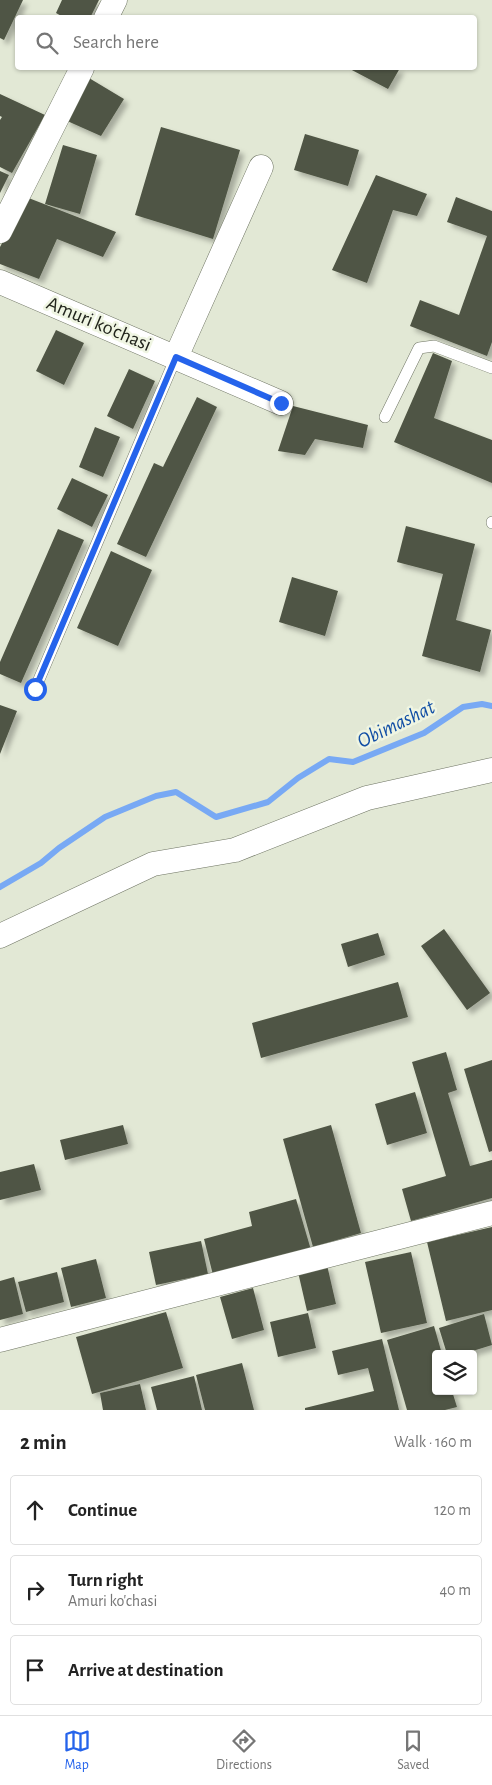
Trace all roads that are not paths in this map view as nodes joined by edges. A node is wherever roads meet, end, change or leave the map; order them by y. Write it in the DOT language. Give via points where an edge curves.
graph roads {
  1 [pos="115,0"];
  2 [pos="108,15"];
  3 [pos="81,70"];
  4 [pos="261,168"];
  5 [pos="0,231"];
  6 [pos="0,282"];
  7 [pos="492,354"];
  8 [pos="176,357"];
  9 [pos="490,367"];
  10 [pos="281,403"];
  11 [pos="385,417"];
  12 [pos="35,689"];
  13 [pos="492,770"];
  14 [pos="0,936"];
  15 [pos="492,1213"];
  16 [pos="0,1340"];
  1 -- 2 [label="street"];
  3 -- 5 [label="street"];
  4 -- 8 [label="street"];
  6 -- 8 [label="street, Amuri ko'chasi"];
  7 -- 9 [label="lane"];
  8 -- 10 [label="street, Amuri ko'chasi"];
  8 -- 12 [label="lane"];
  9 -- 11 [label="lane" via="434,346 419,348"];
  13 -- 14 [label="street" via="367,798 235,850 153,864"];
  15 -- 16 [label="street"];
}
